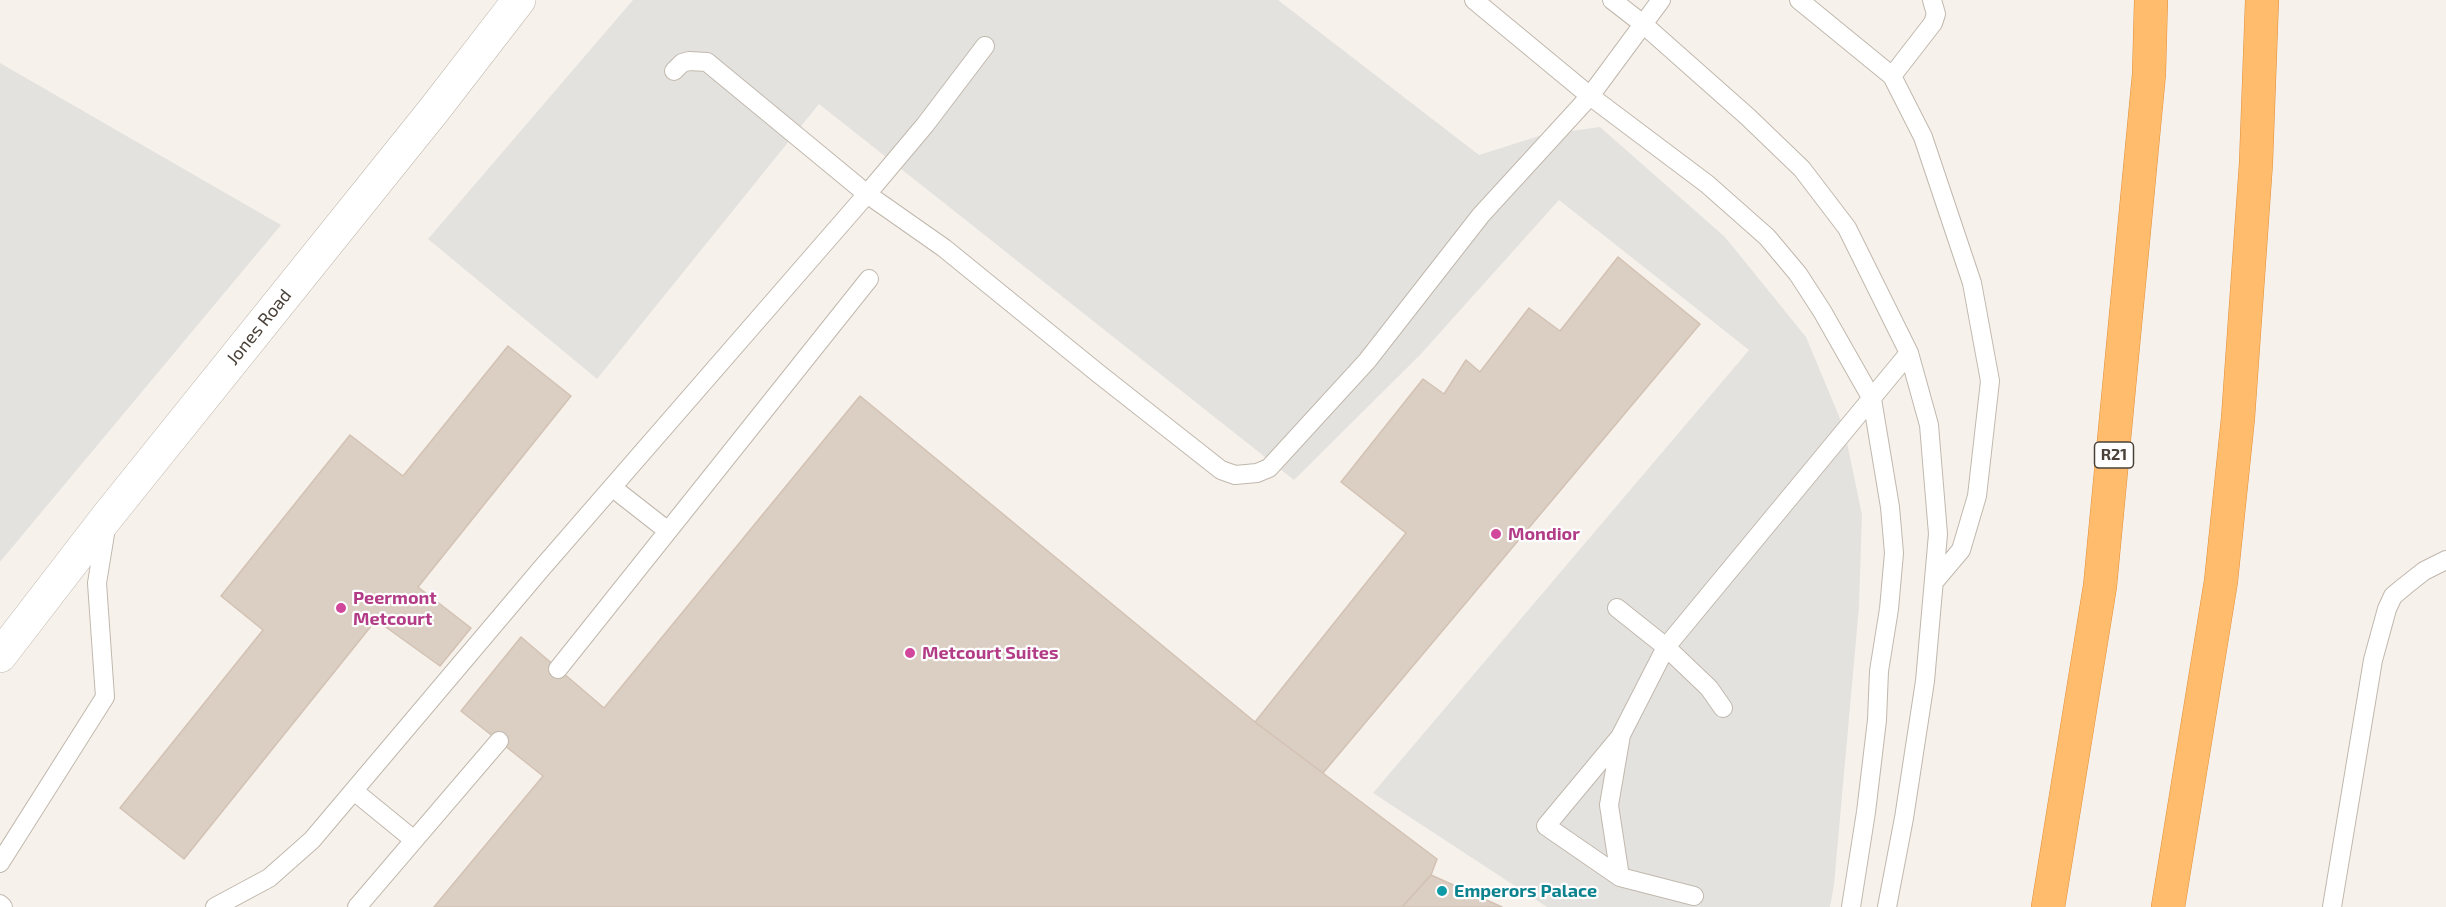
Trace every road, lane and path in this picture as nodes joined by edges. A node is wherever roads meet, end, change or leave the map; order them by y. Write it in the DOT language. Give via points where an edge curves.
graph roads {
  1 [pos="519,0"];
  2 [pos="1474,0"];
  3 [pos="1612,0"];
  4 [pos="1661,0"];
  5 [pos="1800,0"];
  6 [pos="1932,0"];
  7 [pos="2151,0"];
  8 [pos="2262,0"];
  9 [pos="1643,24"];
  10 [pos="985,46"];
  11 [pos="674,71"];
  12 [pos="1892,76"];
  13 [pos="1590,96"];
  14 [pos="867,194"];
  15 [pos="869,279"];
  16 [pos="1909,353"];
  17 [pos="1872,399"];
  18 [pos="613,488"];
  19 [pos="107,517"];
  20 [pos="668,531"];
  21 [pos="2446,560"];
  22 [pos="1934,582"];
  23 [pos="1617,608"];
  24 [pos="1666,647"];
  25 [pos="0,656"];
  26 [pos="558,669"];
  27 [pos="1723,708"];
  28 [pos="1621,735"];
  29 [pos="499,741"];
  30 [pos="354,791"];
  31 [pos="414,840"];
  32 [pos="0,863"];
  33 [pos="1620,877"];
  34 [pos="1694,896"];
  35 [pos="215,907"];
  36 [pos="357,907"];
  37 [pos="1851,907"];
  38 [pos="1887,907"];
  39 [pos="2048,907"];
  40 [pos="2168,907"];
  41 [pos="2332,907"];
  1 -- 19 [label="street, Jones Road"];
  2 -- 13 [label="lane"];
  3 -- 9 [label="lane"];
  4 -- 9 [label="lane"];
  5 -- 12 [label="lane"];
  6 -- 12 [label="lane" via="1936,14 1933,23"];
  7 -- 39 [label="highway, R21" via="2149,74 2100,586"];
  8 -- 40 [label="highway" via="2255,175 2238,417 2222,569"];
  9 -- 13 [label="lane"];
  9 -- 16 [label="lane" via="1802,169 1847,228"];
  10 -- 14 [label="lane" via="926,125"];
  11 -- 14 [label="lane" via="689,61 707,62"];
  12 -- 22 [label="lane" via="1923,137 1972,283 1990,381 1977,496 1961,550"];
  13 -- 14 [label="lane" via="1481,215 1367,361 1269,468 1245,476 1221,470 944,248"];
  13 -- 17 [label="lane" via="1707,184 1767,237 1822,311"];
  14 -- 18 [label="lane"];
  15 -- 20 [label="lane"];
  16 -- 17 [label="lane"];
  16 -- 22 [label="lane" via="1929,425 1938,534"];
  17 -- 24 [label="lane"];
  17 -- 37 [label="lane" via="1894,553 1866,812"];
  18 -- 20 [label="lane"];
  18 -- 30 [label="lane"];
  19 -- 25 [label="street, Jones Road"];
  19 -- 32 [label="lane" via="97,583 105,698"];
  20 -- 26 [label="lane"];
  21 -- 41 [label="lane" via="2405,586 2393,596 2387,609 2373,660"];
  22 -- 38 [label="lane" via="1925,681"];
  23 -- 24 [label="lane"];
  24 -- 27 [label="lane" via="1709,688"];
  24 -- 28 [label="lane"];
  28 -- 33 [label="lane" via="1609,805"];
  28 -- 33 [label="lane" via="1546,826"];
  29 -- 31 [label="lane"];
  30 -- 31 [label="lane"];
  30 -- 35 [label="lane" via="312,840 269,878"];
  31 -- 36 [label="lane"];
  33 -- 34 [label="lane"];
}
